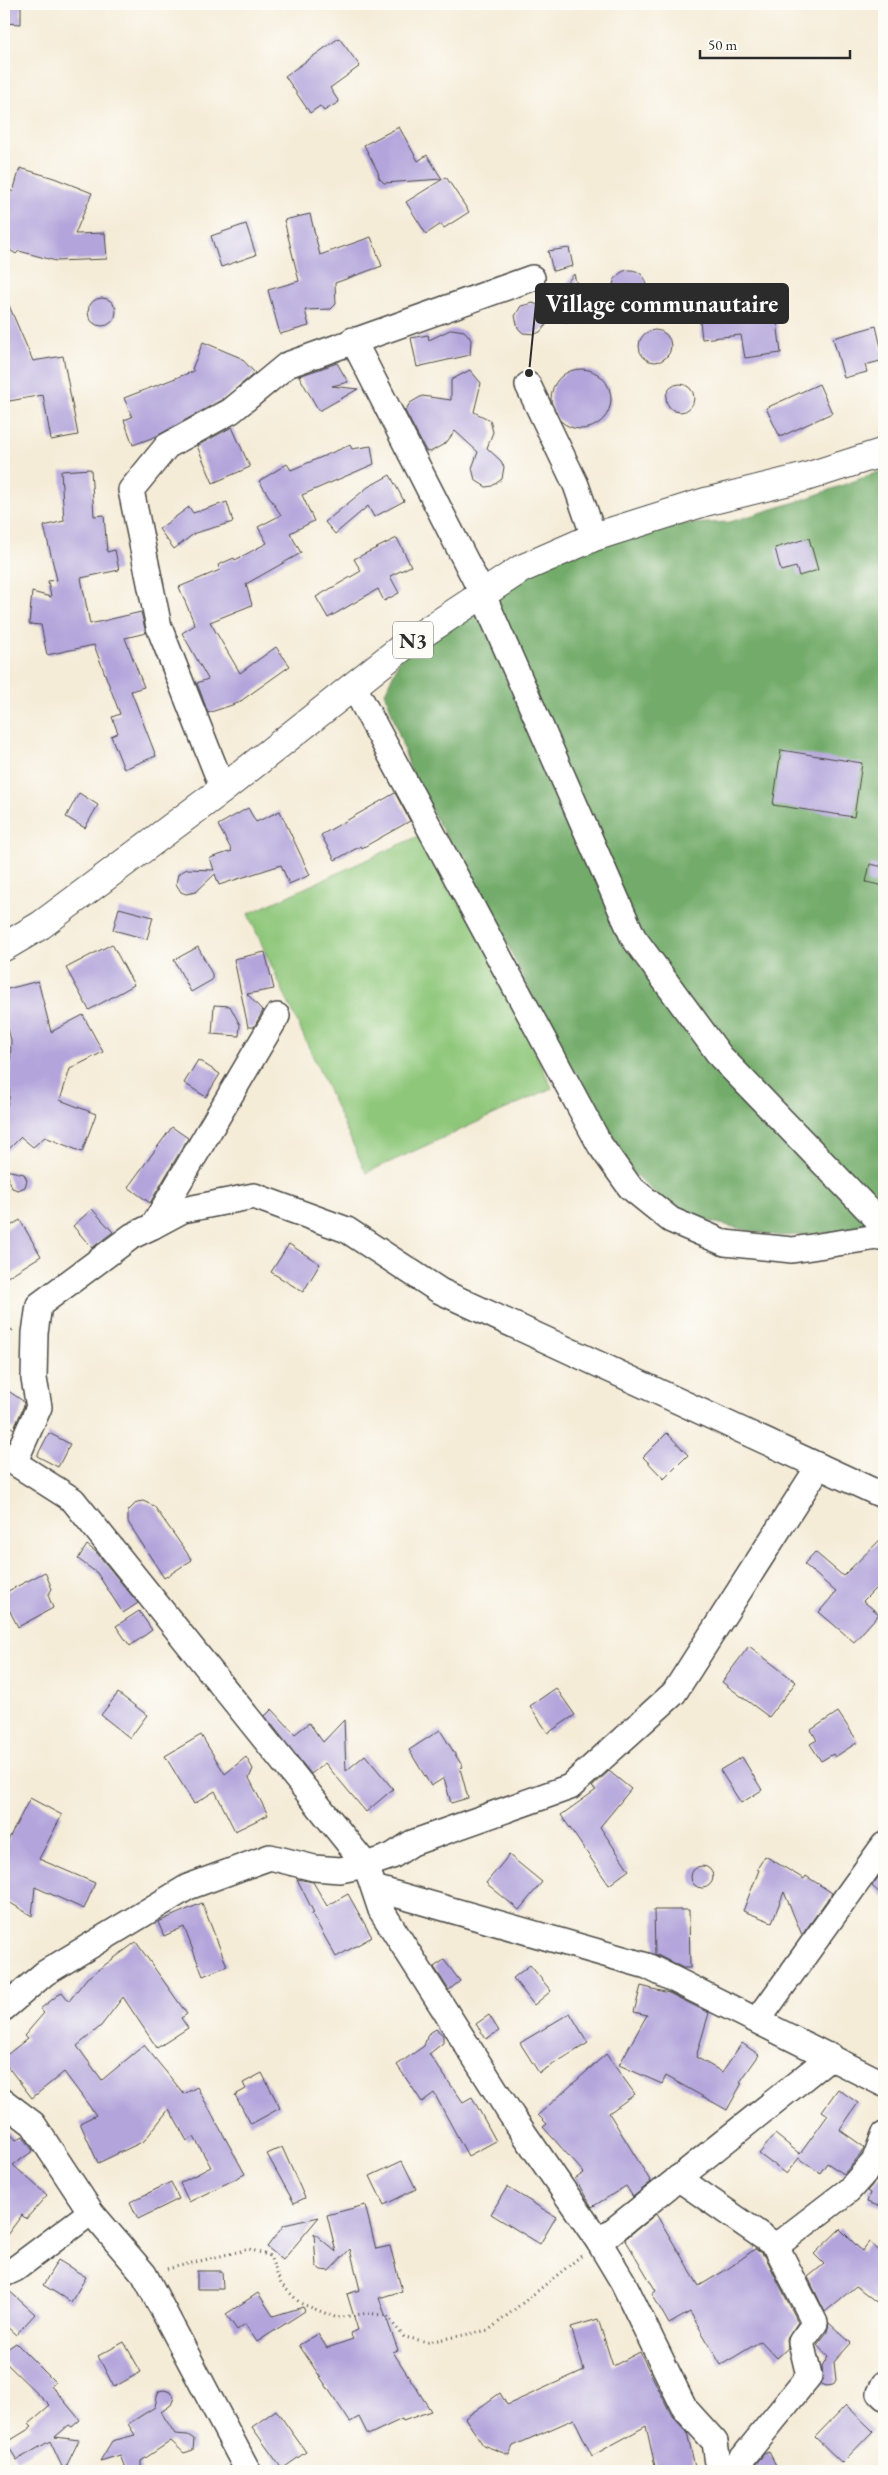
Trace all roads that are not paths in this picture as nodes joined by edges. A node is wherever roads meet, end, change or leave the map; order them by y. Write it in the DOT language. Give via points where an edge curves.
graph roads {
  1 [pos="532,278"];
  2 [pos="353,340"];
  3 [pos="528,385"];
  4 [pos="884,452"];
  5 [pos="594,537"];
  6 [pos="482,593"];
  7 [pos="354,688"];
  8 [pos="223,789"];
  9 [pos="4,947"];
  10 [pos="277,1016"];
  11 [pos="152,1226"];
  12 [pos="884,1226"];
  13 [pos="884,1236"];
  14 [pos="10,1458"];
  15 [pos="819,1466"];
  16 [pos="884,1496"];
  17 [pos="884,1845"];
  18 [pos="370,1876"];
  19 [pos="4,2008"];
  20 [pos="758,2020"];
  21 [pos="831,2056"];
  22 [pos="884,2084"];
  23 [pos="4,2102"];
  24 [pos="884,2135"];
  25 [pos="678,2178"];
  26 [pos="91,2212"];
  27 [pos="599,2242"];
  28 [pos="776,2246"];
  29 [pos="4,2274"];
  30 [pos="884,2384"];
  31 [pos="884,2397"];
  32 [pos="248,2471"];
  33 [pos="719,2471"];
  34 [pos="732,2471"];
  1 -- 2 [label="street"];
  2 -- 6 [label="street"];
  2 -- 8 [label="street" via="286,365 231,411 167,446 131,490 159,627"];
  3 -- 5 [label="street" via="576,485"];
  4 -- 5 [label="highway, N3"];
  5 -- 6 [label="highway, N3" via="521,569"];
  6 -- 7 [label="highway, N3" via="404,646"];
  6 -- 12 [label="street" via="633,937 721,1057"];
  7 -- 8 [label="highway, N3"];
  7 -- 13 [label="street" via="600,1145 630,1187 671,1220 725,1243 792,1250"];
  8 -- 9 [label="highway, N3" via="41,925"];
  10 -- 11 [label="street"];
  11 -- 14 [label="street" via="124,1242 39,1305 34,1379 39,1407"];
  11 -- 15 [label="street" via="183,1210 254,1196 347,1230 440,1291"];
  14 -- 18 [label="street" via="74,1500"];
  15 -- 16 [label="street"];
  15 -- 18 [label="street" via="674,1693 570,1787 412,1843"];
  17 -- 20 [label="street"];
  18 -- 19 [label="street" via="314,1868 270,1857 188,1887 45,1973"];
  18 -- 20 [label="street" via="647,1966"];
  18 -- 27 [label="street" via="381,1910 512,2116"];
  20 -- 21 [label="street"];
  21 -- 22 [label="street"];
  21 -- 25 [label="street"];
  23 -- 26 [label="street" via="34,2124"];
  24 -- 28 [label="street" via="874,2162 849,2190"];
  25 -- 27 [label="street"];
  25 -- 28 [label="street"];
  26 -- 29 [label="street"];
  26 -- 32 [label="street" via="144,2274"];
  27 -- 33 [label="street" via="623,2282 685,2408 715,2442"];
  28 -- 34 [label="street" via="815,2323 801,2342 809,2376"];
  30 -- 31 [label="street" via="880,2393"];
}
